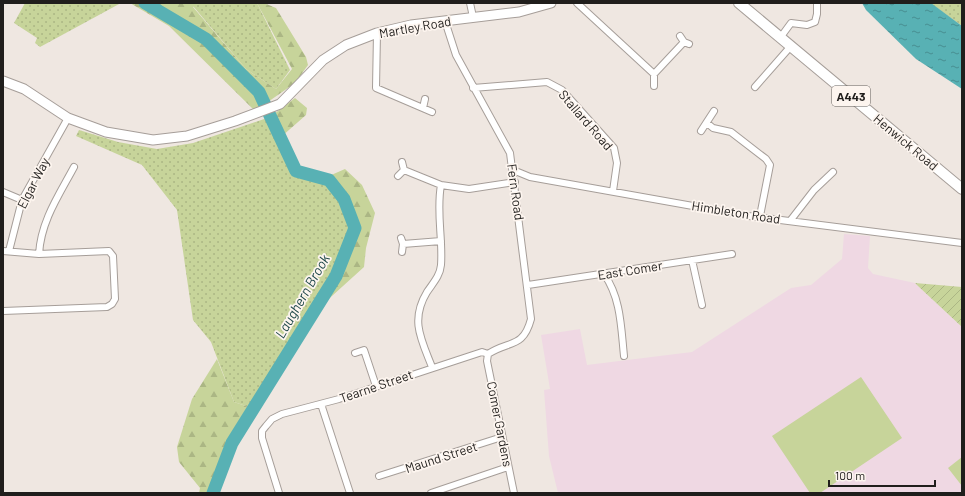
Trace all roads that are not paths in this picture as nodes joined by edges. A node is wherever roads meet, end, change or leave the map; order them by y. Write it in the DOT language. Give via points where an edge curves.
graph roads {
  1 [pos="470,3"];
  2 [pos="551,3"];
  3 [pos="577,3"];
  4 [pos="739,3"];
  5 [pos="817,3"];
  6 [pos="473,17"];
  7 [pos="446,21"];
  8 [pos="377,33"];
  9 [pos="780,38"];
  10 [pos="684,40"];
  11 [pos="791,46"];
  12 [pos="654,74"];
  13 [pos="3,81"];
  14 [pos="654,86"];
  15 [pos="755,87"];
  16 [pos="473,88"];
  17 [pos="425,99"];
  18 [pos="423,108"];
  19 [pos="714,111"];
  20 [pos="432,112"];
  21 [pos="68,118"];
  22 [pos="707,123"];
  23 [pos="701,131"];
  24 [pos="402,162"];
  25 [pos="74,167"];
  26 [pos="404,170"];
  27 [pos="513,170"];
  28 [pos="833,172"];
  29 [pos="398,176"];
  30 [pos="515,182"];
  31 [pos="441,185"];
  32 [pos="962,189"];
  33 [pos="613,191"];
  34 [pos="3,192"];
  35 [pos="22,200"];
  36 [pos="760,216"];
  37 [pos="790,220"];
  38 [pos="441,241"];
  39 [pos="962,243"];
  40 [pos="6,251"];
  41 [pos="402,252"];
  42 [pos="39,254"];
  43 [pos="732,254"];
  44 [pos="692,260"];
  45 [pos="604,274"];
  46 [pos="528,285"];
  47 [pos="702,305"];
  48 [pos="3,311"];
  49 [pos="355,353"];
  50 [pos="488,354"];
  51 [pos="624,356"];
  52 [pos="432,367"];
  53 [pos="376,386"];
  54 [pos="321,404"];
  55 [pos="502,437"];
  56 [pos="508,467"];
  57 [pos="379,476"];
  58 [pos="279,493"];
  59 [pos="350,493"];
  60 [pos="431,493"];
  61 [pos="514,493"];
  1 -- 6 [label="street"];
  2 -- 6 [label="main road, Martley Road" via="525,11"];
  3 -- 12 [label="street"];
  4 -- 9 [label="main road, Henwick Road / A443"];
  5 -- 9 [label="street" via="815,22 808,25 791,23"];
  6 -- 7 [label="main road, Martley Road"];
  7 -- 8 [label="main road, Martley Road" via="411,25"];
  7 -- 16 [label="street, Fern Road" via="456,55"];
  8 -- 18 [label="street" via="376,88"];
  8 -- 21 [label="main road, Martley Road" via="346,45 323,60 280,104 187,136 153,140 106,132"];
  9 -- 11 [label="main road, Henwick Road / A443"];
  10 -- 12 [label="street"];
  11 -- 15 [label="street"];
  11 -- 32 [label="main road, Henwick Road / A443"];
  12 -- 14 [label="street"];
  13 -- 21 [label="main road" via="24,89"];
  16 -- 27 [label="street, Fern Road" via="505,142"];
  16 -- 33 [label="street, Stallard Road" via="547,82 562,90 614,148 617,163"];
  17 -- 18 [label="street"];
  18 -- 20 [label="street"];
  19 -- 22 [label="street"];
  21 -- 35 [label="street, Elgar Way"];
  22 -- 23 [label="street"];
  22 -- 36 [label="street" via="713,128 735,134 770,165"];
  24 -- 26 [label="street"];
  25 -- 42 [label="street" via="45,221"];
  26 -- 29 [label="street"];
  26 -- 31 [label="street"];
  27 -- 30 [label="street, Fern Road"];
  27 -- 33 [label="street, Himbleton Road" via="530,177"];
  28 -- 37 [label="street" via="814,190"];
  30 -- 31 [label="street" via="469,189"];
  30 -- 46 [label="street, Fern Road"];
  31 -- 38 [label="street" via="438,211"];
  33 -- 36 [label="street, Himbleton Road"];
  34 -- 35 [label="street"];
  35 -- 40 [label="street, Elgar Way"];
  36 -- 37 [label="street, Himbleton Road"];
  37 -- 39 [label="street, Himbleton Road"];
  38 -- 41 [label="street" via="402,241"];
  38 -- 52 [label="street" via="439,276 418,310 418,330"];
  40 -- 42 [label="street"];
  42 -- 48 [label="street" via="109,252 113,256 115,299 112,304"];
  43 -- 44 [label="street, East Comer"];
  44 -- 45 [label="street, East Comer"];
  44 -- 47 [label="street"];
  45 -- 46 [label="street, East Comer"];
  45 -- 51 [label="street" via="618,301"];
  46 -- 50 [label="street, Fern Road" via="531,319 528,330 516,343"];
  49 -- 53 [label="street" via="364,350"];
  50 -- 52 [label="street, Tearne Street" via="482,352"];
  50 -- 55 [label="street, Comer Gardens" via="487,361"];
  52 -- 53 [label="street, Tearne Street"];
  53 -- 54 [label="street, Tearne Street"];
  54 -- 58 [label="street, Tearne Street" via="272,418 262,431"];
  54 -- 59 [label="street"];
  55 -- 56 [label="street, Comer Gardens"];
  55 -- 57 [label="street, Maund Street"];
  56 -- 60 [label="street"];
  56 -- 61 [label="street, Comer Gardens"];
}
